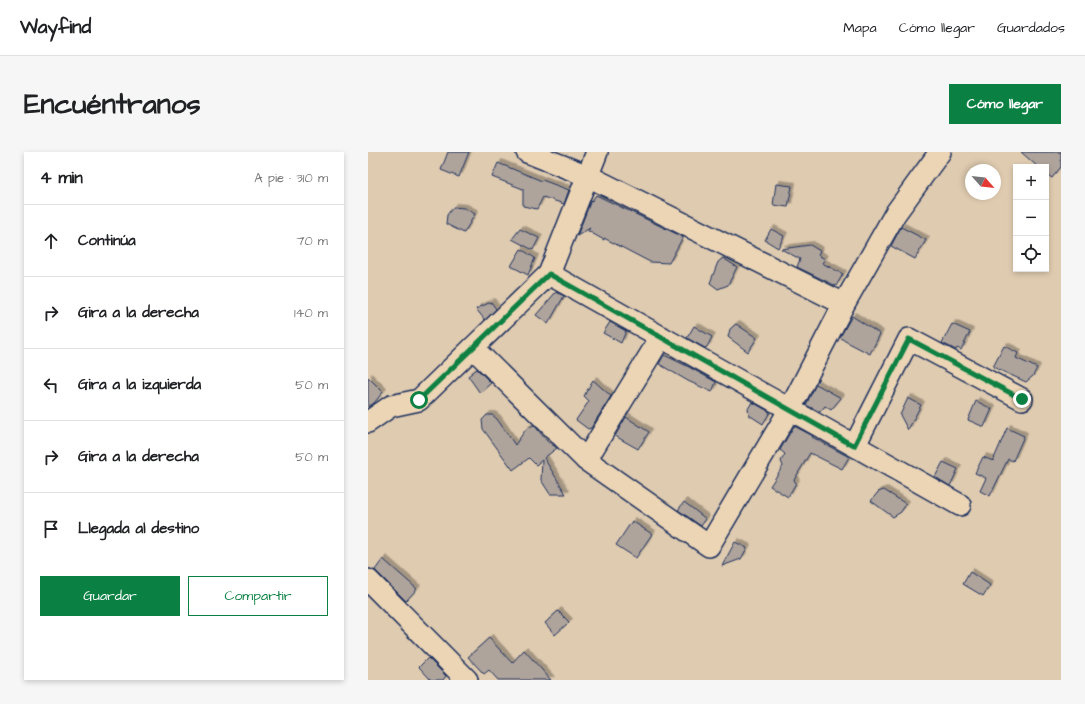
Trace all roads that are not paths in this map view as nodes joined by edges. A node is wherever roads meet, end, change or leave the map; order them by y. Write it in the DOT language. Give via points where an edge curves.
graph roads {
  1 [pos="527,152"];
  2 [pos="597,152"];
  3 [pos="940,152"];
  4 [pos="588,176"];
  5 [pos="549,274"];
  6 [pos="844,304"];
  7 [pos="661,337"];
  8 [pos="473,348"];
  9 [pos="1022,399"];
  10 [pos="790,409"];
  11 [pos="368,422"];
  12 [pos="854,446"];
  13 [pos="586,460"];
  14 [pos="960,505"];
  15 [pos="368,580"];
  16 [pos="468,680"];
  1 -- 4 [label="street"];
  2 -- 4 [label="street"];
  3 -- 6 [label="street" via="895,214"];
  4 -- 5 [label="street"];
  4 -- 6 [label="street"];
  5 -- 7 [label="street"];
  5 -- 8 [label="street"];
  6 -- 10 [label="street"];
  7 -- 10 [label="street"];
  7 -- 13 [label="street"];
  8 -- 11 [label="street" via="419,400 391,406"];
  8 -- 13 [label="street"];
  9 -- 12 [label="street" via="909,339"];
  10 -- 12 [label="street"];
  10 -- 13 [label="street" via="709,546"];
  12 -- 14 [label="street"];
  15 -- 16 [label="street"];
}
